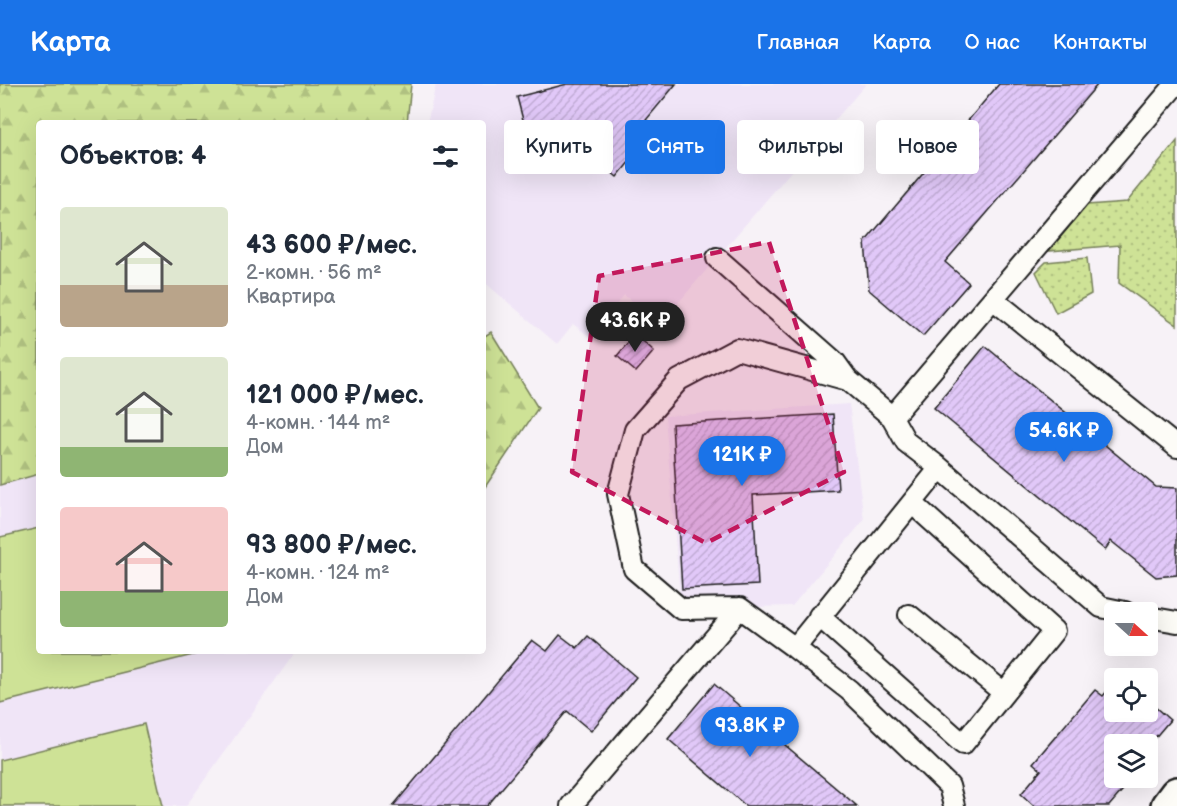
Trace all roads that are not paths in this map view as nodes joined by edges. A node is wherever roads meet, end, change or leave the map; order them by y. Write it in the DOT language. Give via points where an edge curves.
graph roads {
  1 [pos="1176,84"];
  2 [pos="717,258"];
  3 [pos="994,300"];
  4 [pos="848,380"];
  5 [pos="892,417"];
  6 [pos="1177,447"];
  7 [pos="940,468"];
  8 [pos="912,502"];
  9 [pos="740,608"];
  10 [pos="1104,608"];
  11 [pos="909,615"];
  12 [pos="819,616"];
  13 [pos="1158,618"];
  14 [pos="1177,622"];
  15 [pos="795,648"];
  16 [pos="1004,693"];
  17 [pos="1177,794"];
  18 [pos="571,806"];
  19 [pos="954,806"];
  20 [pos="1168,806"];
  1 -- 3 [label="lane"];
  2 -- 4 [label="lane" via="835,362"];
  3 -- 5 [label="lane"];
  3 -- 6 [label="lane"];
  4 -- 5 [label="lane"];
  4 -- 9 [label="lane" via="737,349 679,380 636,430 618,494 634,569 681,609"];
  5 -- 7 [label="lane" via="906,442"];
  7 -- 8 [label="lane"];
  7 -- 10 [label="lane"];
  8 -- 12 [label="lane"];
  8 -- 16 [label="lane" via="1054,631"];
  9 -- 15 [label="lane"];
  9 -- 18 [label="lane"];
  11 -- 16 [label="lane"];
  12 -- 15 [label="lane"];
  12 -- 16 [label="lane" via="963,744"];
  13 -- 14 [label="lane"];
  15 -- 19 [label="lane" via="849,690 949,786"];
  17 -- 20 [label="street"];
}
